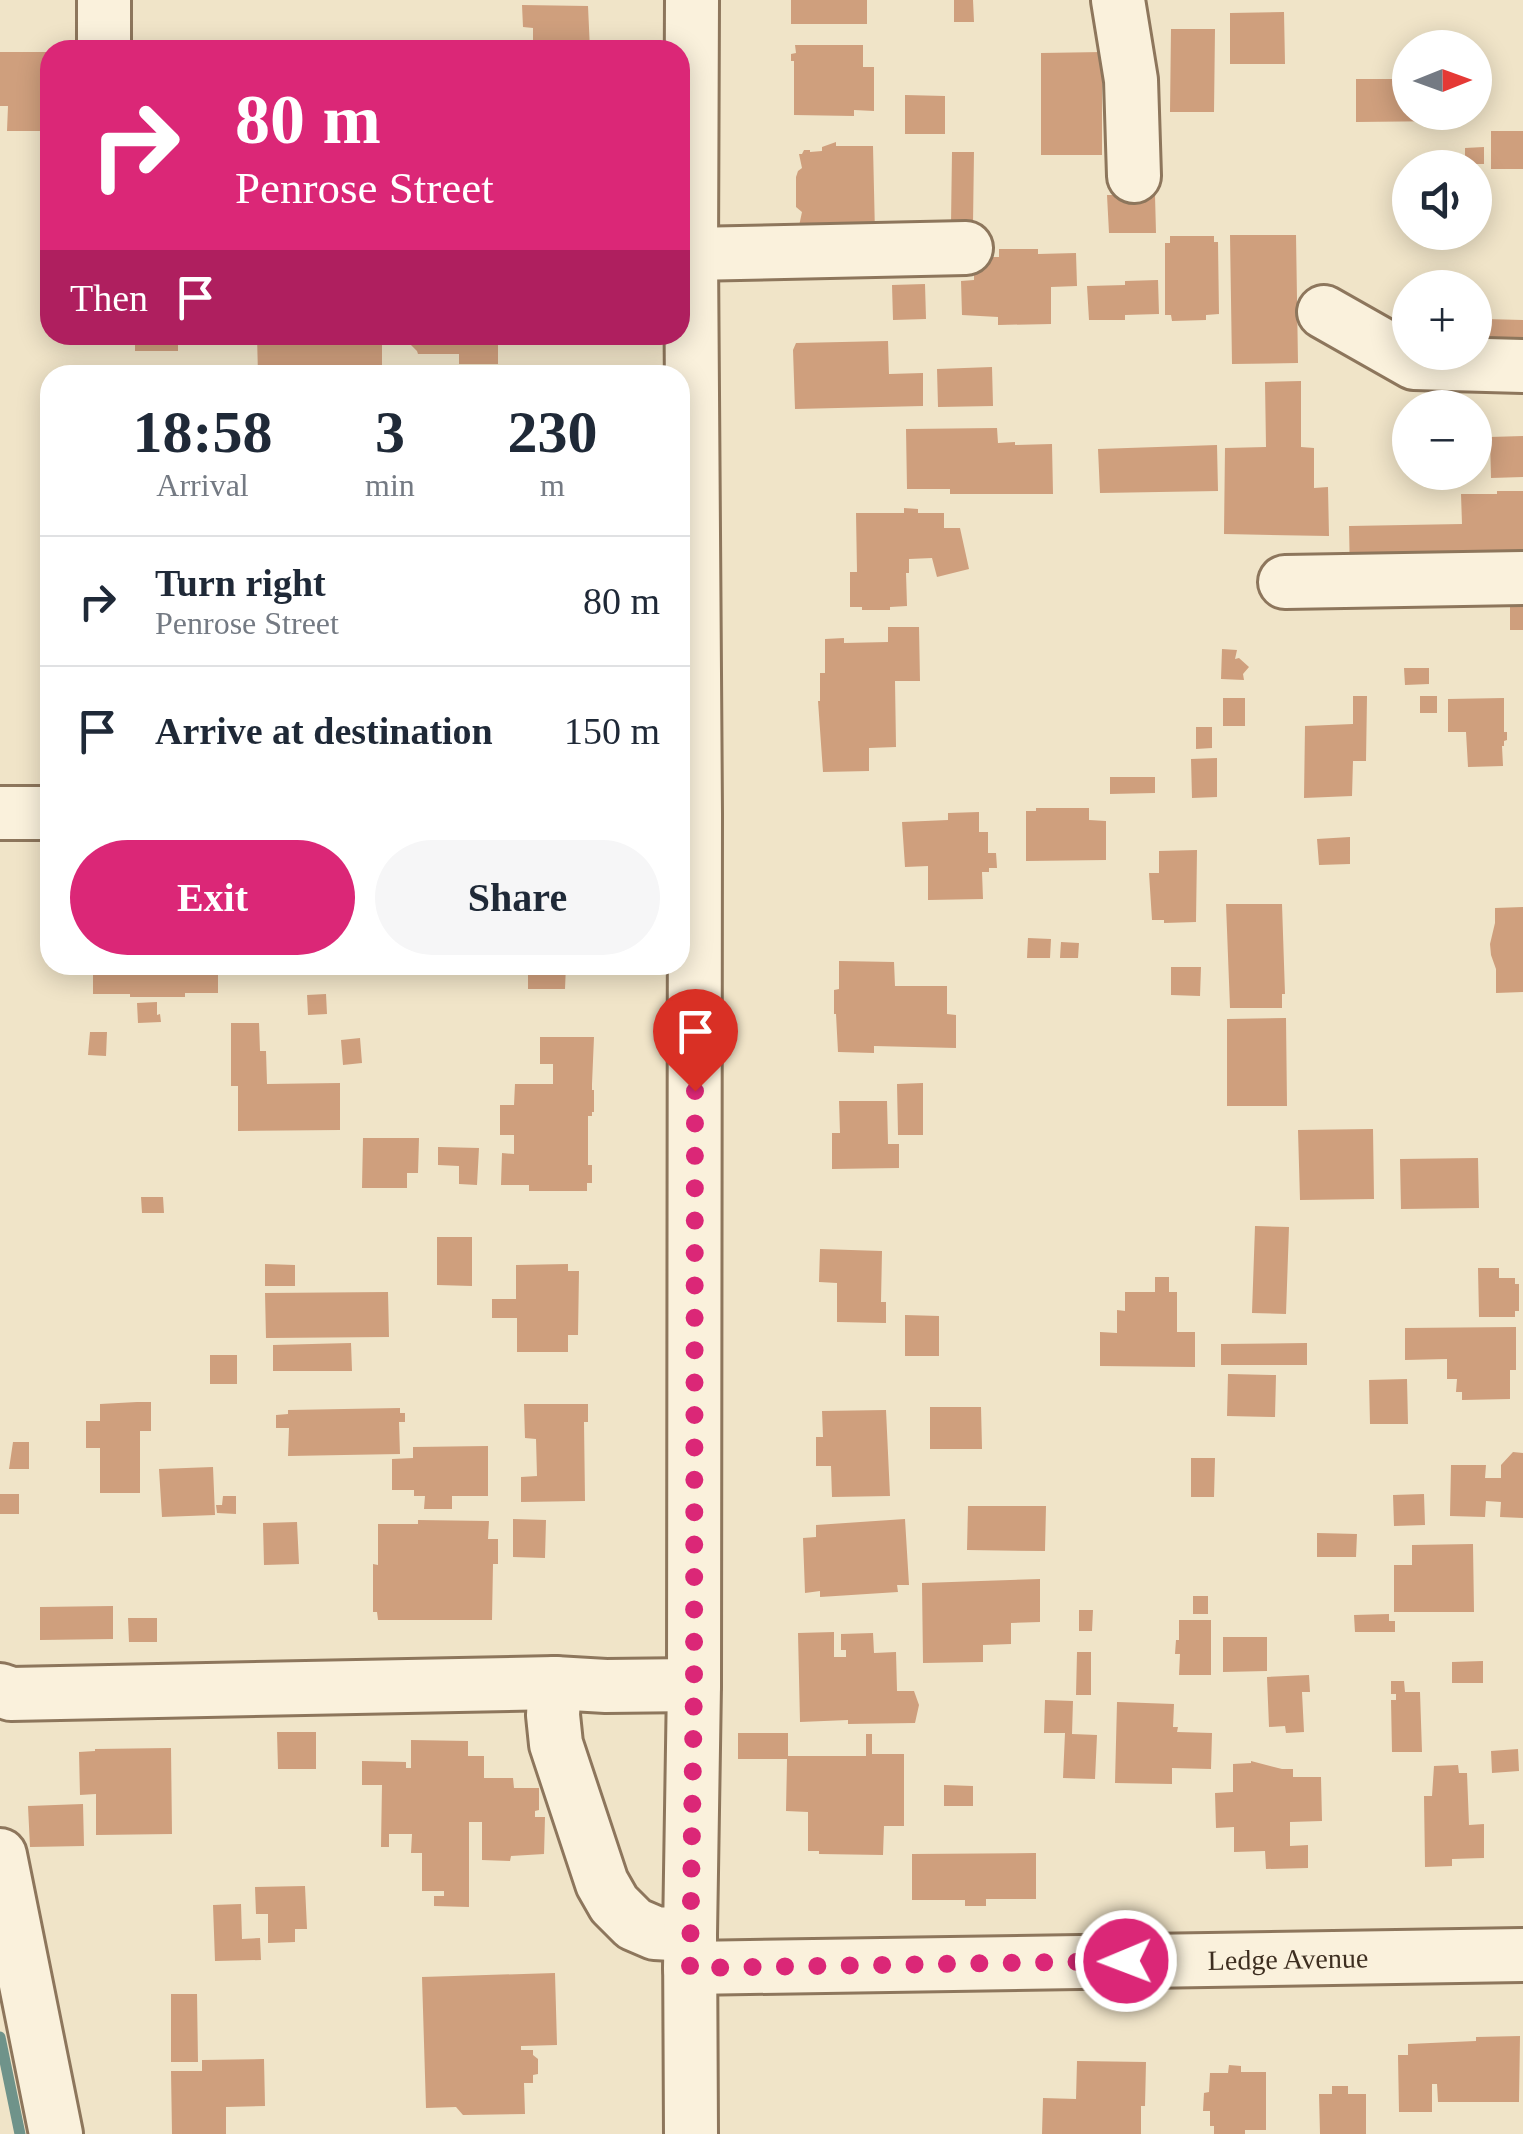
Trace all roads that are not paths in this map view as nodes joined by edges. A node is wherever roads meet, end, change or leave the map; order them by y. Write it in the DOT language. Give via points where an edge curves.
graph roads {
  1 [pos="104,0"];
  2 [pos="692,0"];
  3 [pos="1118,0"];
  4 [pos="104,40"];
  5 [pos="1134,176"];
  6 [pos="966,248"];
  7 [pos="692,254"];
  8 [pos="1324,312"];
  9 [pos="1523,366"];
  10 [pos="690,533"];
  11 [pos="1523,578"];
  12 [pos="1285,582"];
  13 [pos="0,813"];
  14 [pos="40,813"];
  15 [pos="689,975"];
  16 [pos="555,1683"];
  17 [pos="694,1684"];
  18 [pos="0,1690"];
  19 [pos="0,1855"];
  20 [pos="690,1952"];
  21 [pos="1523,1954"];
  22 [pos="56,2134"];
  23 [pos="691,2134"];
  1 -- 4 [label="street"];
  2 -- 7 [label="street"];
  3 -- 5 [label="street" via="1131,80"];
  6 -- 7 [label="street"];
  7 -- 10 [label="street"];
  8 -- 9 [label="street" via="1414,363"];
  11 -- 12 [label="street"];
  13 -- 14 [label="street"];
  15 -- 17 [label="street"];
  16 -- 17 [label="street"];
  16 -- 18 [label="street"];
  16 -- 20 [label="street, Ledge Avenue" via="556,1744 602,1882 634,1924"];
  17 -- 20 [label="street"];
  19 -- 22 [label="street"];
  20 -- 21 [label="street, Ledge Avenue"];
  20 -- 23 [label="street"];
}
